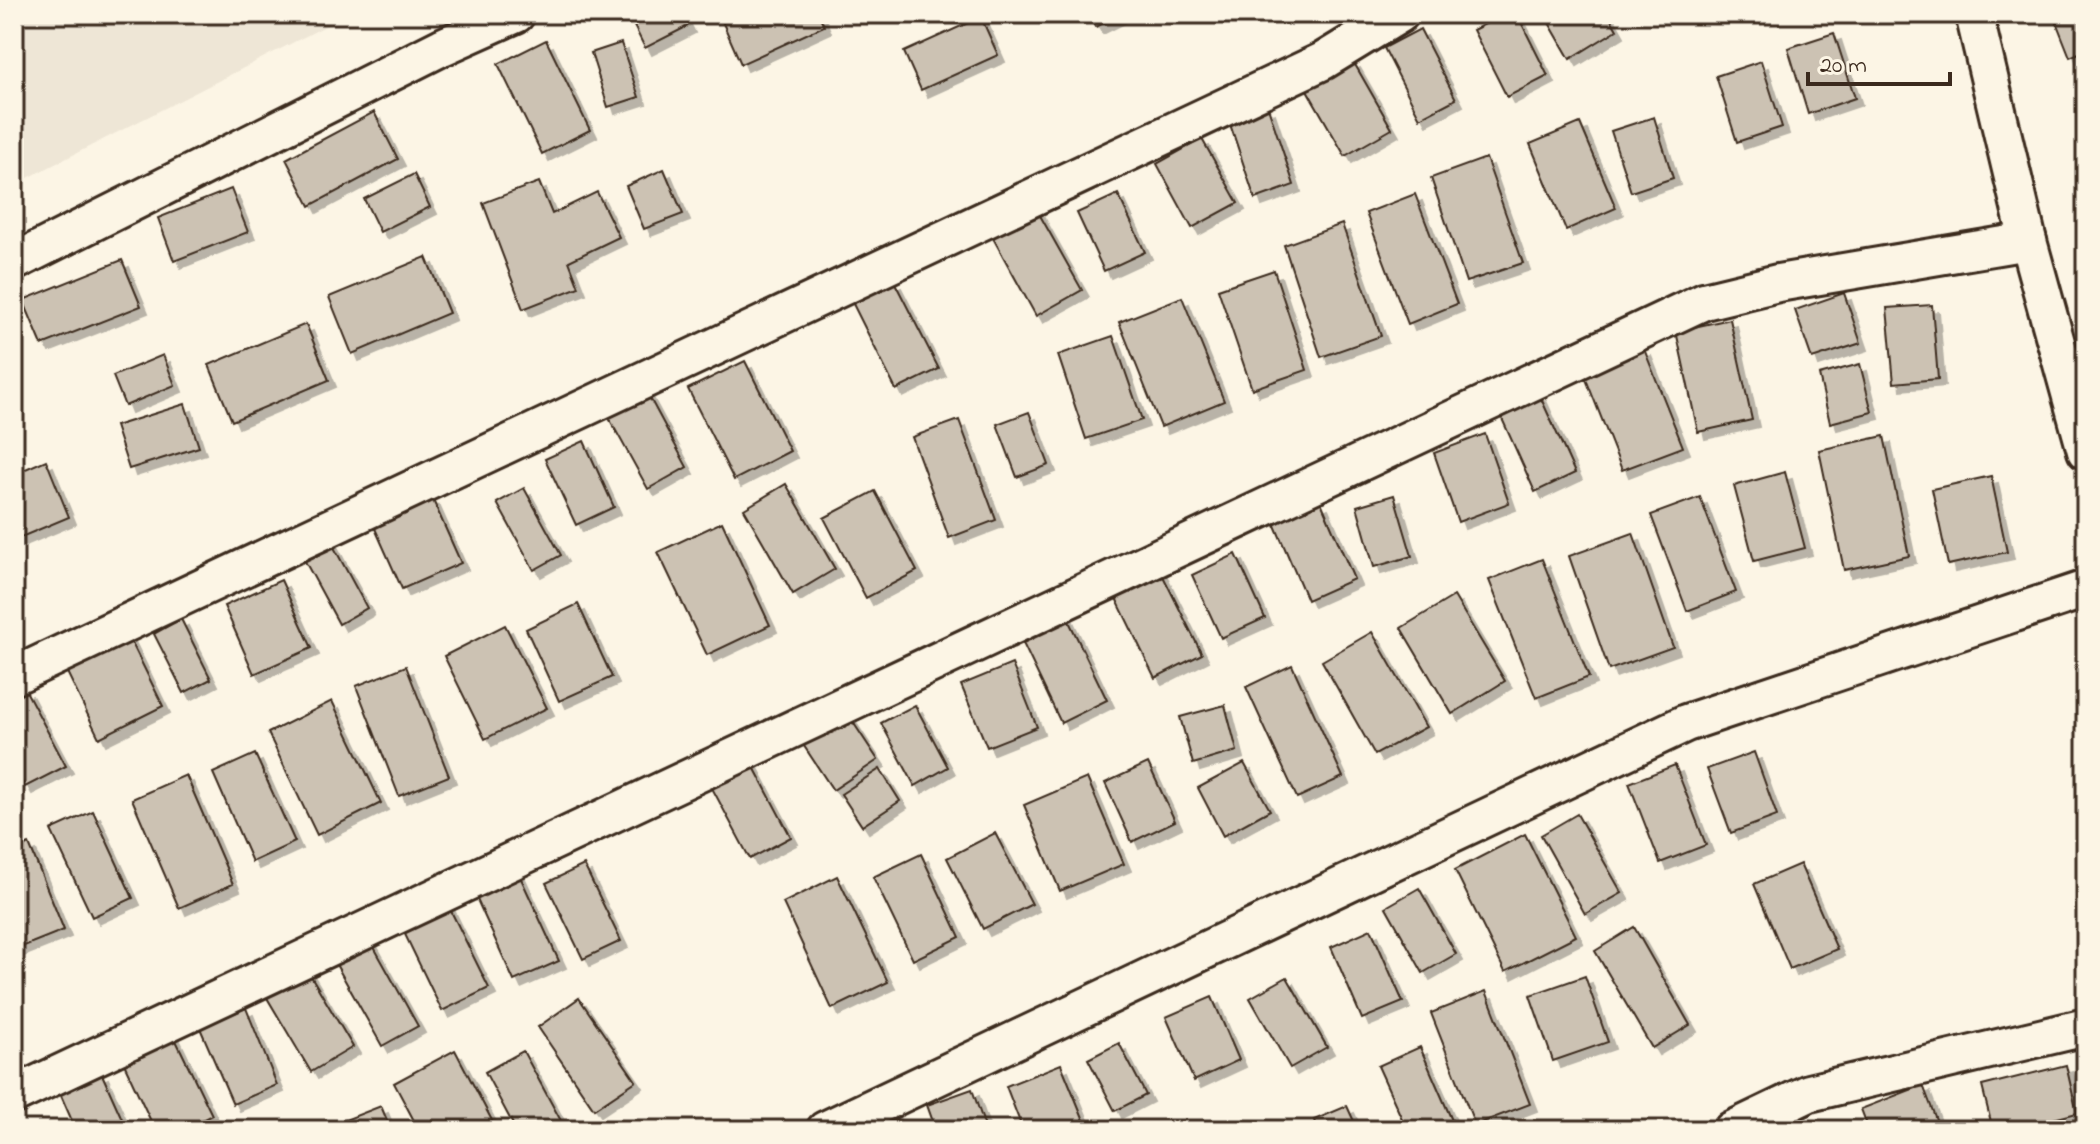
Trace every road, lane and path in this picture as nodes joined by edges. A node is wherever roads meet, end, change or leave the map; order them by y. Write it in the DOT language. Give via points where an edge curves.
graph roads {
  1 [pos="516,14"];
  2 [pos="1400,14"];
  3 [pos="1974,14"];
  4 [pos="2028,241"];
  5 [pos="14,262"];
  6 [pos="2086,451"];
  7 [pos="2086,589"];
  8 [pos="14,676"];
  9 [pos="2086,1027"];
  10 [pos="14,1095"];
  11 [pos="825,1130"];
  12 [pos="1732,1130"];
  1 -- 5 [label="street"];
  2 -- 8 [label="street" via="1323,61"];
  3 -- 4 [label="street"];
  4 -- 6 [label="street"];
  4 -- 10 [label="street" via="1778,283 1704,301"];
  7 -- 11 [label="street" via="1686,723"];
  9 -- 12 [label="street" via="1809,1093"];
}
